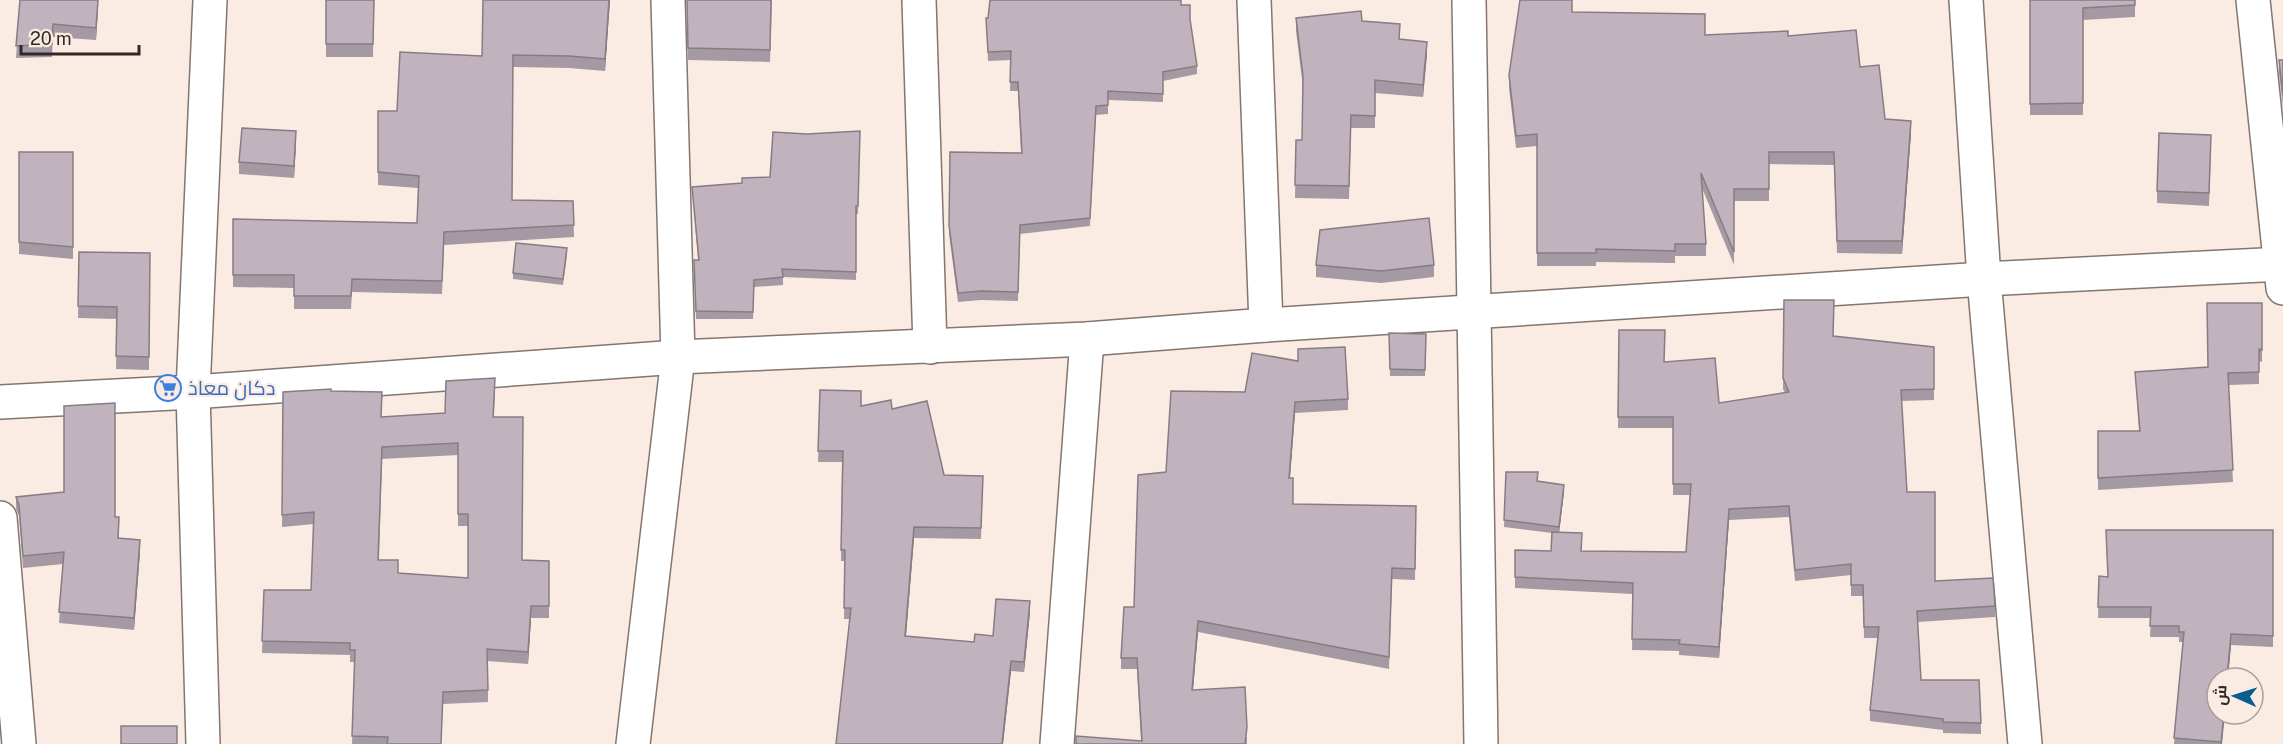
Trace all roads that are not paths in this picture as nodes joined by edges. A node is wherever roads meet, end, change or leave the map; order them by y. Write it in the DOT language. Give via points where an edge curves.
graph roads {
  1 [pos="210,0"];
  2 [pos="668,0"];
  3 [pos="919,0"];
  4 [pos="1254,0"];
  5 [pos="1469,0"];
  6 [pos="1966,0"];
  7 [pos="2253,0"];
  8 [pos="2282,272"];
  9 [pos="1984,279"];
  10 [pos="1472,311"];
  11 [pos="1266,325"];
  12 [pos="1087,339"];
  13 [pos="930,347"];
  14 [pos="678,357"];
  15 [pos="193,392"];
  16 [pos="0,402"];
  17 [pos="0,518"];
  18 [pos="20,744"];
  19 [pos="203,744"];
  20 [pos="633,744"];
  21 [pos="1057,744"];
  22 [pos="1481,744"];
  23 [pos="2025,744"];
  1 -- 15 [label="street"];
  2 -- 14 [label="street"];
  3 -- 13 [label="street"];
  4 -- 11 [label="street"];
  5 -- 10 [label="street"];
  6 -- 9 [label="street"];
  7 -- 8 [label="street"];
  8 -- 9 [label="street"];
  9 -- 10 [label="street"];
  9 -- 23 [label="street"];
  10 -- 11 [label="street"];
  10 -- 22 [label="street"];
  11 -- 12 [label="street"];
  12 -- 13 [label="street"];
  12 -- 21 [label="street"];
  13 -- 14 [label="street"];
  14 -- 15 [label="street"];
  14 -- 20 [label="street"];
  15 -- 16 [label="street"];
  15 -- 19 [label="street"];
  17 -- 18 [label="street"];
}
